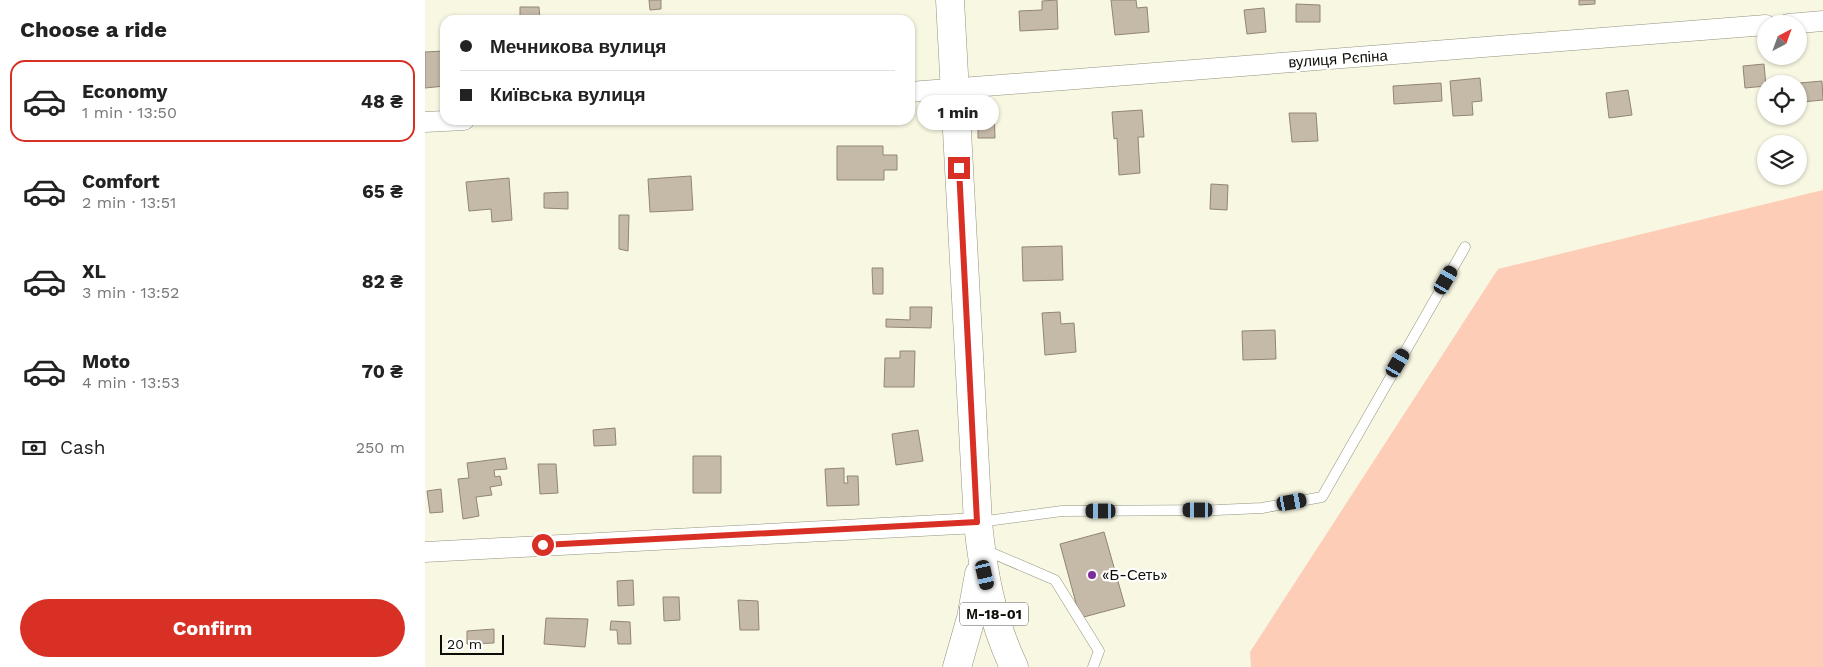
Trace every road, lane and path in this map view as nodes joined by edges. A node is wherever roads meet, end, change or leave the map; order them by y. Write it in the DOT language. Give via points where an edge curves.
graph roads {
  1 [pos="950,0"];
  2 [pos="1823,21"];
  3 [pos="1807,22"];
  4 [pos="1757,27"];
  5 [pos="955,89"];
  6 [pos="915,92"];
  7 [pos="440,121"];
  8 [pos="425,122"];
  9 [pos="1465,246"];
  10 [pos="980,543"];
  11 [pos="425,552"];
  12 [pos="957,667"];
  13 [pos="1014,667"];
  14 [pos="1093,667"];
  1 -- 5 [label="highway, М-18-01"];
  2 -- 3 [label="street"];
  4 -- 5 [label="street, вулиця Рєпіна"];
  5 -- 6 [label="street, вулиця Рєпіна"];
  5 -- 10 [label="highway, М-18-01"];
  7 -- 8 [label="street"];
  9 -- 10 [label="lane" via="1322,496 1262,508 1062,511"];
  10 -- 11 [label="street"];
  10 -- 12 [label="highway, М-18-01" via="971,618"];
  10 -- 13 [label="highway, М-18-01" via="997,626"];
  10 -- 14 [label="lane" via="1055,580 1099,651"];
}
